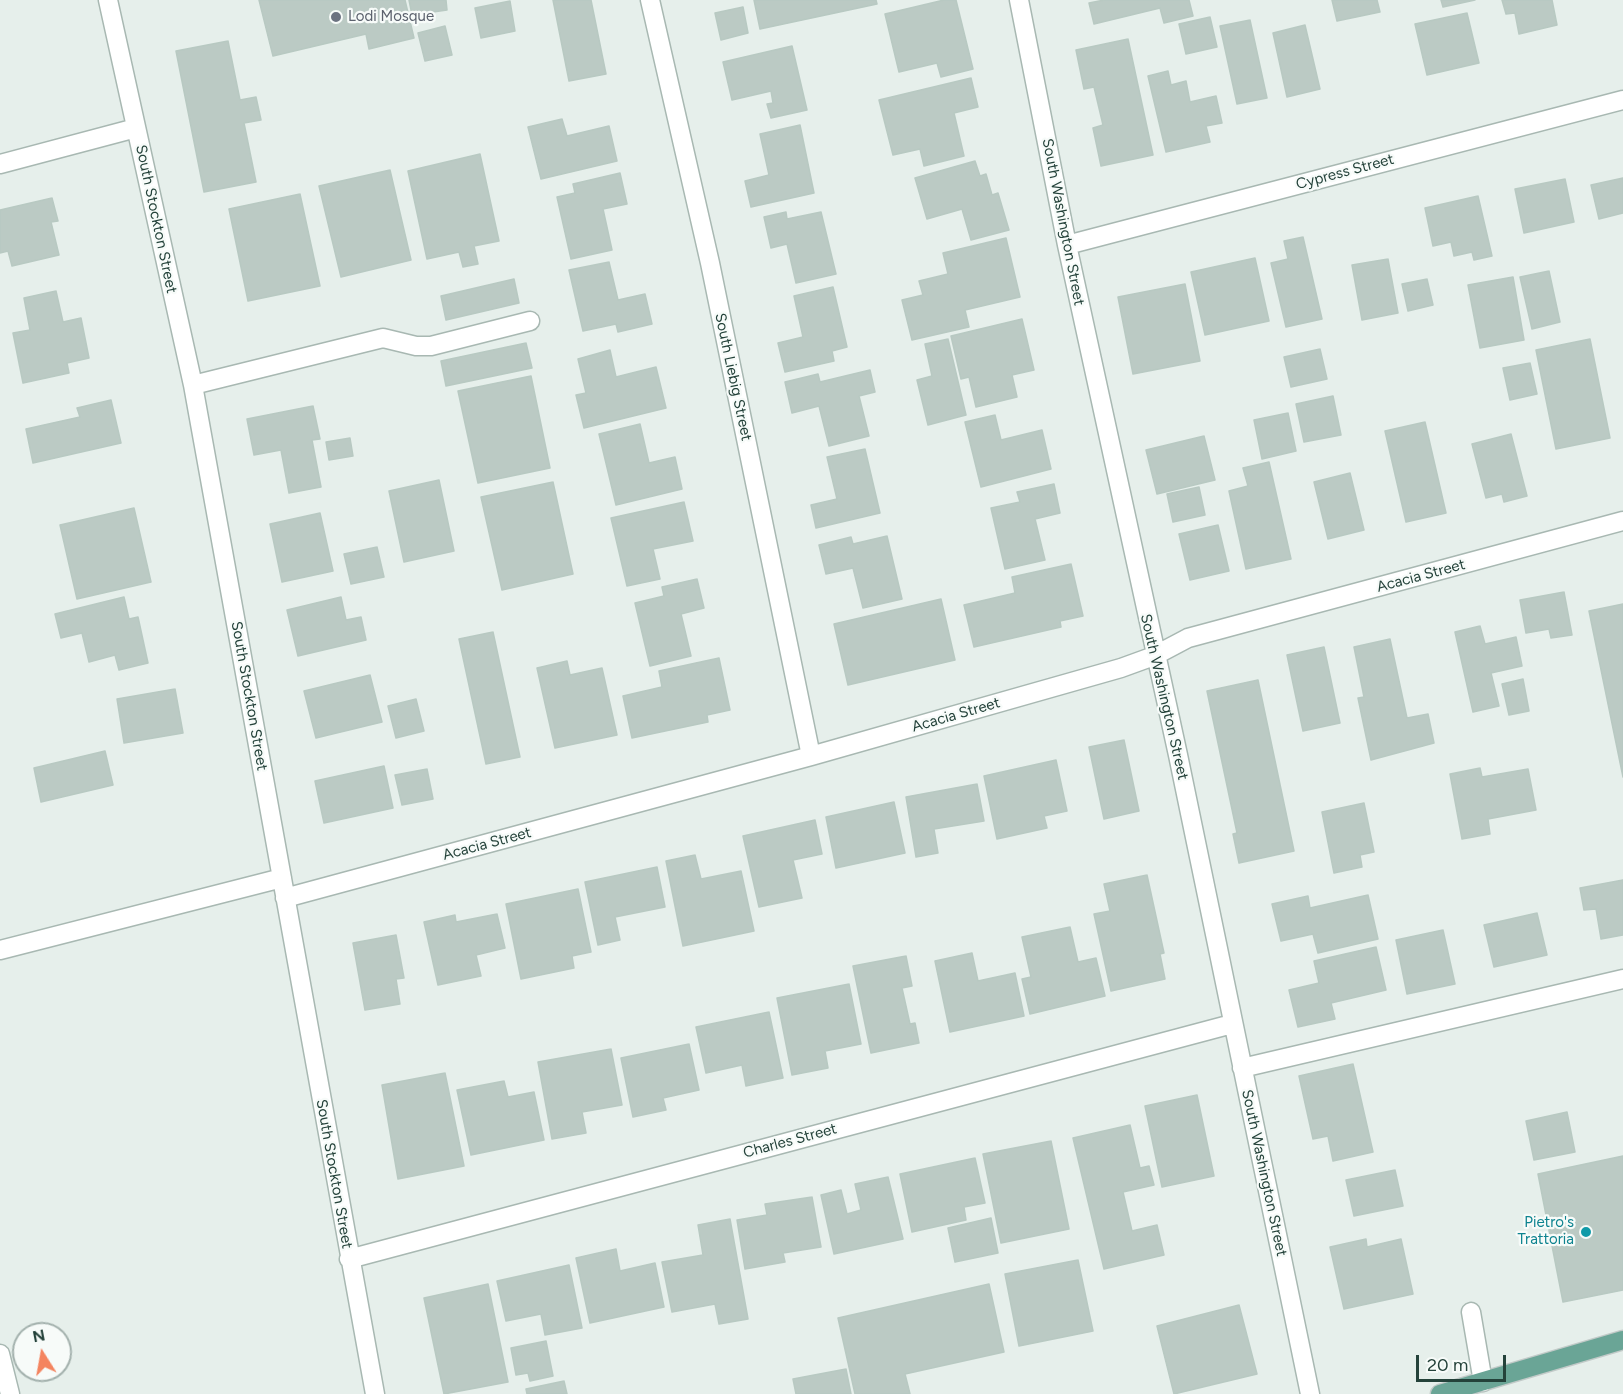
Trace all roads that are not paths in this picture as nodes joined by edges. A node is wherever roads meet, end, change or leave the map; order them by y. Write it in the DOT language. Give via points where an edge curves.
graph roads {
  1 [pos="108,0"];
  2 [pos="650,0"];
  3 [pos="1019,0"];
  4 [pos="1623,100"];
  5 [pos="136,128"];
  6 [pos="0,164"];
  7 [pos="1067,245"];
  8 [pos="530,321"];
  9 [pos="193,385"];
  10 [pos="1623,521"];
  11 [pos="1154,656"];
  12 [pos="811,756"];
  13 [pos="282,878"];
  14 [pos="285,898"];
  15 [pos="0,950"];
  16 [pos="1623,979"];
  17 [pos="1232,1024"];
  18 [pos="1242,1068"];
  19 [pos="349,1259"];
  20 [pos="1471,1312"];
  21 [pos="1623,1340"];
  22 [pos="0,1354"];
  23 [pos="1483,1382"];
  24 [pos="10,1394"];
  25 [pos="375,1394"];
  26 [pos="1310,1394"];
  27 [pos="1440,1394"];
  1 -- 5 [label="street, South Stockton Street"];
  2 -- 12 [label="street, South Liebig Street" via="710,262"];
  3 -- 7 [label="street, South Washington Street"];
  4 -- 7 [label="street, Cypress Street"];
  5 -- 6 [label="street"];
  5 -- 9 [label="street, South Stockton Street"];
  7 -- 11 [label="street, South Washington Street"];
  8 -- 9 [label="street" via="431,346 383,338"];
  9 -- 13 [label="street, South Stockton Street"];
  10 -- 11 [label="street, Acacia Street" via="1188,638"];
  11 -- 12 [label="street, Acacia Street"];
  11 -- 17 [label="street, South Washington Street"];
  12 -- 14 [label="street, Acacia Street"];
  13 -- 14 [label="street, South Stockton Street"];
  13 -- 15 [label="street"];
  14 -- 19 [label="street, South Stockton Street"];
  16 -- 18 [label="street"];
  17 -- 18 [label="street, South Washington Street"];
  17 -- 19 [label="street, Charles Street"];
  18 -- 26 [label="street, South Washington Street"];
  19 -- 25 [label="street, South Stockton Street"];
  20 -- 23 [label="street"];
  21 -- 23 [label="main road"];
  22 -- 24 [label="street"];
  23 -- 27 [label="main road"];
}
